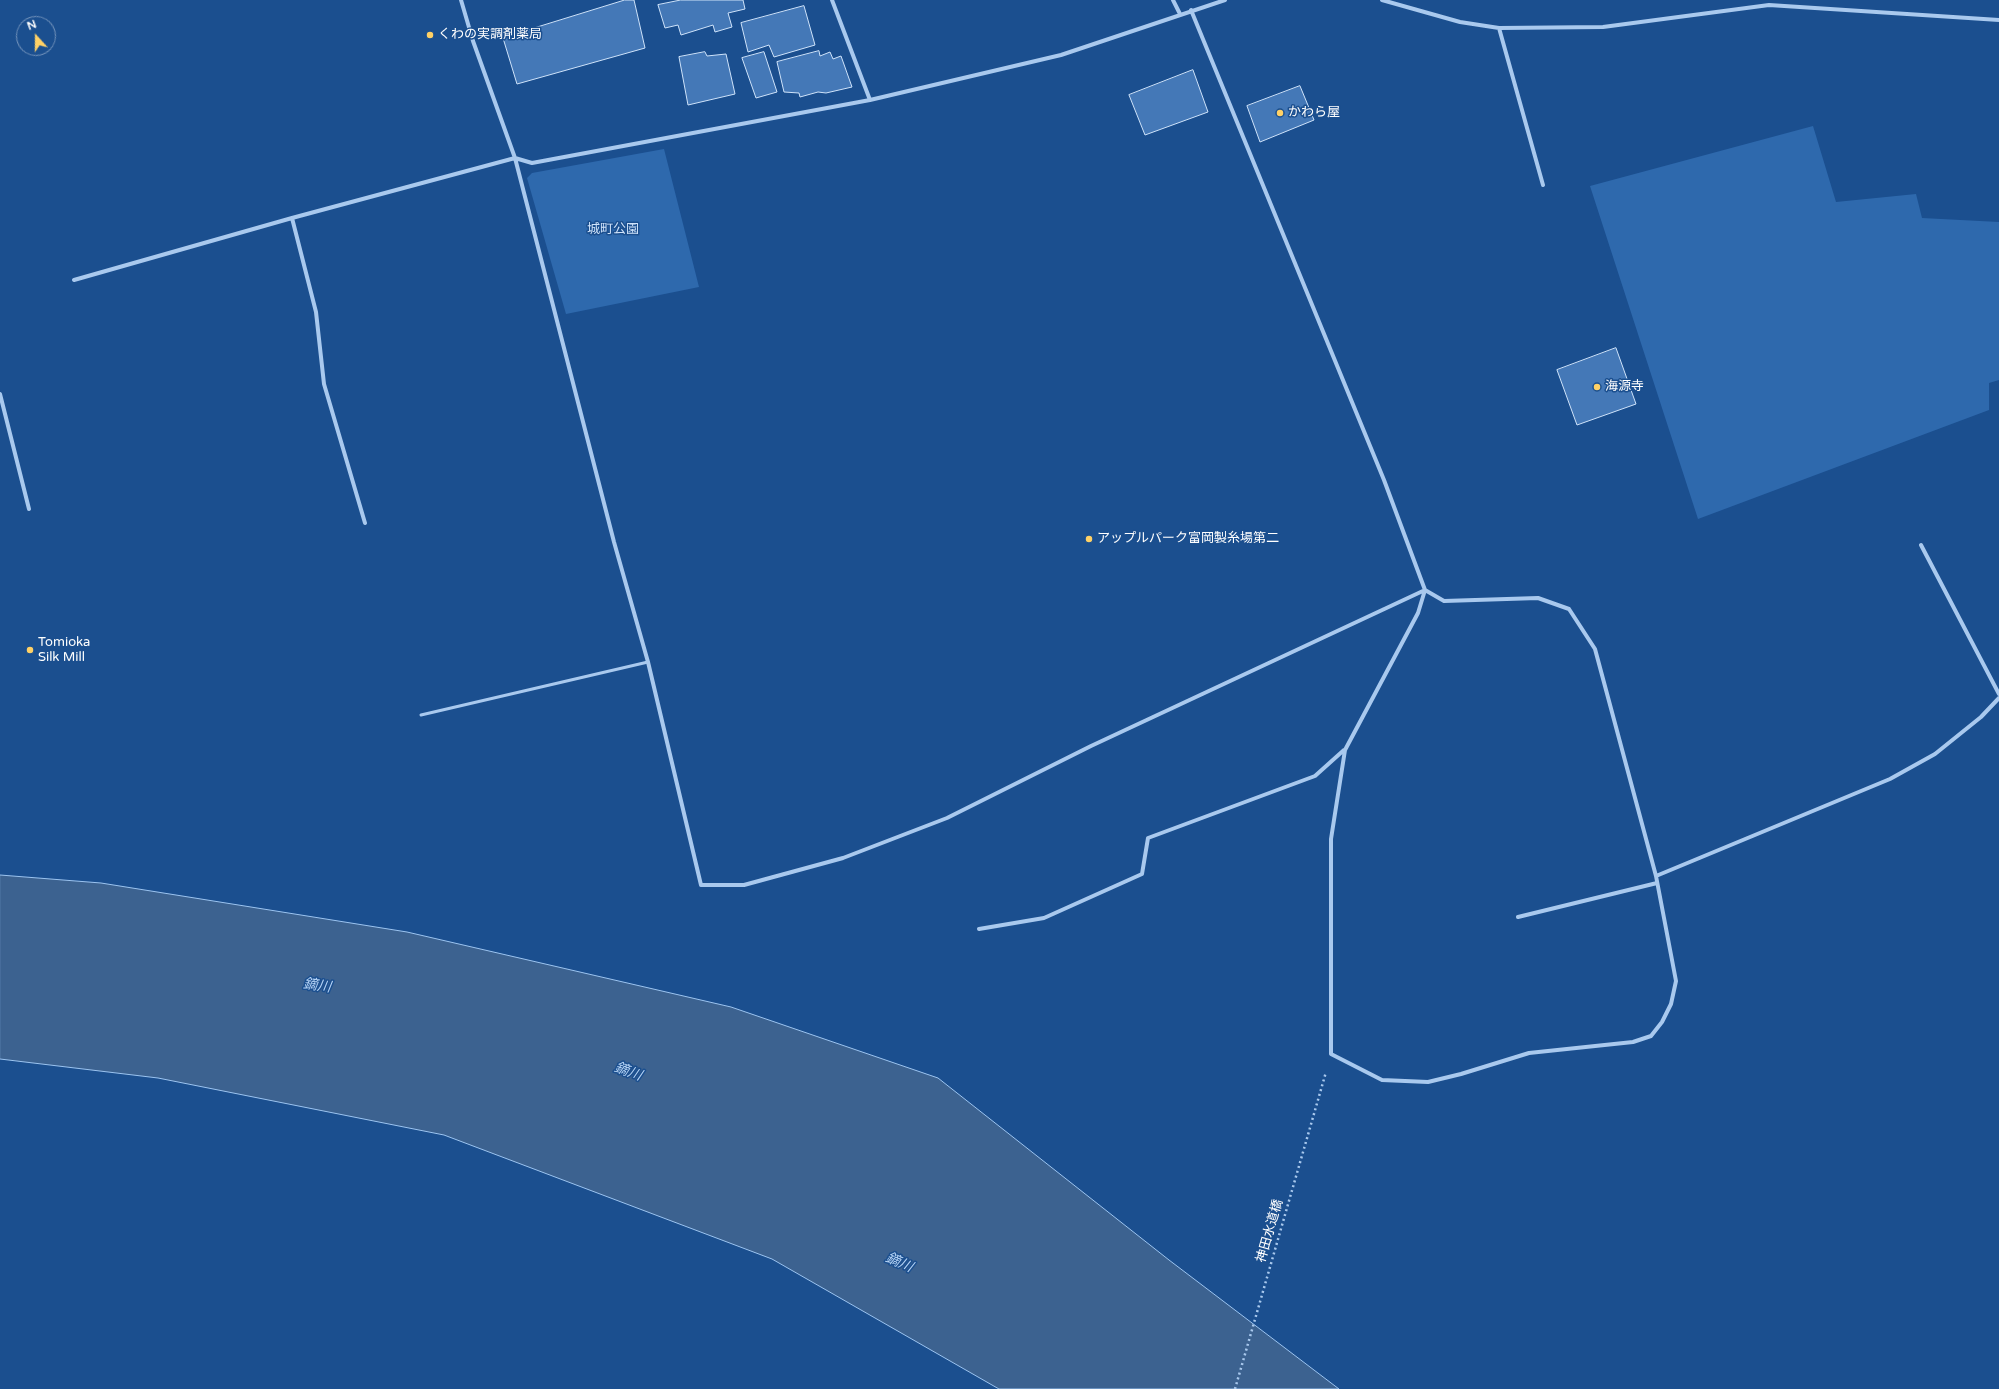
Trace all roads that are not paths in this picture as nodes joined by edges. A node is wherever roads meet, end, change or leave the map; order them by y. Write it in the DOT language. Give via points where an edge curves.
graph roads {
  1 [pos="461,0"];
  2 [pos="832,0"];
  3 [pos="1173,0"];
  4 [pos="1225,0"];
  5 [pos="1382,0"];
  6 [pos="1768,2"];
  7 [pos="1191,10"];
  8 [pos="1180,14"];
  9 [pos="1999,20"];
  10 [pos="1499,28"];
  11 [pos="870,100"];
  12 [pos="515,158"];
  13 [pos="1542,185"];
  14 [pos="292,218"];
  15 [pos="74,280"];
  16 [pos="0,394"];
  17 [pos="29,508"];
  18 [pos="365,523"];
  19 [pos="1921,545"];
  20 [pos="1426,590"];
  21 [pos="648,662"];
  22 [pos="1999,694"];
  23 [pos="1999,698"];
  24 [pos="421,715"];
  25 [pos="1345,750"];
  26 [pos="1656,876"];
  27 [pos="1657,883"];
  28 [pos="1518,916"];
  29 [pos="979,929"];
  1 -- 12 [label="street"];
  2 -- 11 [label="street"];
  3 -- 8 [label="street"];
  4 -- 7 [label="street"];
  5 -- 10 [label="street" via="1460,22"];
  6 -- 9 [label="street"];
  6 -- 10 [label="street" via="1603,27"];
  7 -- 8 [label="street"];
  7 -- 20 [label="street" via="1384,480"];
  8 -- 11 [label="street" via="1061,55"];
  10 -- 13 [label="street"];
  11 -- 12 [label="street" via="532,163"];
  12 -- 14 [label="street"];
  12 -- 21 [label="street" via="614,542"];
  14 -- 15 [label="street"];
  14 -- 18 [label="street" via="316,312 324,384"];
  16 -- 17 [label="street"];
  19 -- 22 [label="street"];
  20 -- 21 [label="street" via="1091,746 947,818 843,858 744,885 701,885"];
  20 -- 25 [label="street" via="1418,613"];
  20 -- 26 [label="street" via="1444,601 1538,598 1569,609 1595,649"];
  21 -- 24 [label="lane"];
  23 -- 26 [label="street" via="1982,717 1935,754 1890,779"];
  25 -- 27 [label="street" via="1331,839 1331,1054 1382,1080 1428,1082 1529,1053 1633,1042 1650,1036 1662,1022 1671,1004 1676,981"];
  25 -- 29 [label="street" via="1316,776 1148,838 1142,874 1044,918"];
  26 -- 27 [label="street"];
  27 -- 28 [label="street"];
}
